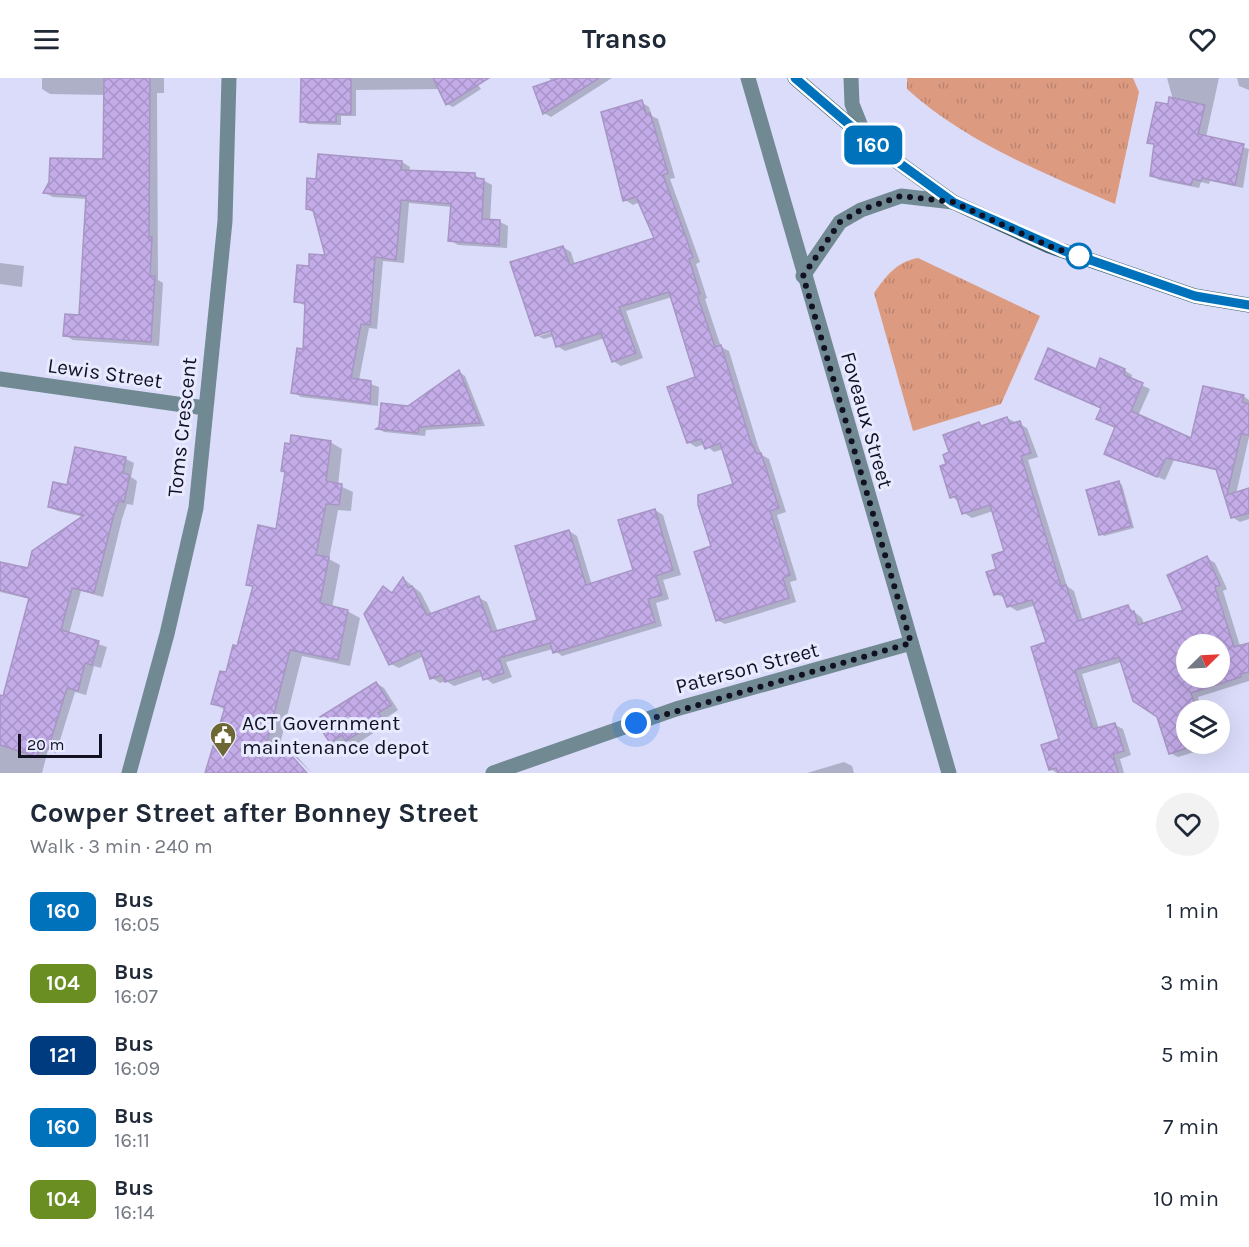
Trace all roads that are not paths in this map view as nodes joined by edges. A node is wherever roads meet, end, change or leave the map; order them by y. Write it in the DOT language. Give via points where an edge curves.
graph roads {
  1 [pos="229,78"];
  2 [pos="748,78"];
  3 [pos="795,78"];
  4 [pos="851,78"];
  5 [pos="866,139"];
  6 [pos="953,202"];
  7 [pos="803,276"];
  8 [pos="1249,305"];
  9 [pos="0,379"];
  10 [pos="205,408"];
  11 [pos="911,643"];
  12 [pos="129,773"];
  13 [pos="493,773"];
  14 [pos="949,773"];
  1 -- 10 [label="street, Toms Crescent" via="225,221"];
  2 -- 7 [label="street, Foveaux Street"];
  3 -- 5 [label="street"];
  4 -- 5 [label="street" via="852,104"];
  5 -- 6 [label="street"];
  6 -- 7 [label="street" via="901,196 861,210 840,222"];
  6 -- 8 [label="street" via="1059,249 1195,296"];
  7 -- 11 [label="street, Foveaux Street"];
  9 -- 10 [label="street, Lewis Street"];
  10 -- 12 [label="street, Toms Crescent" via="196,508"];
  11 -- 13 [label="street, Paterson Street" via="676,709"];
  11 -- 14 [label="street, Foveaux Street"];
}
